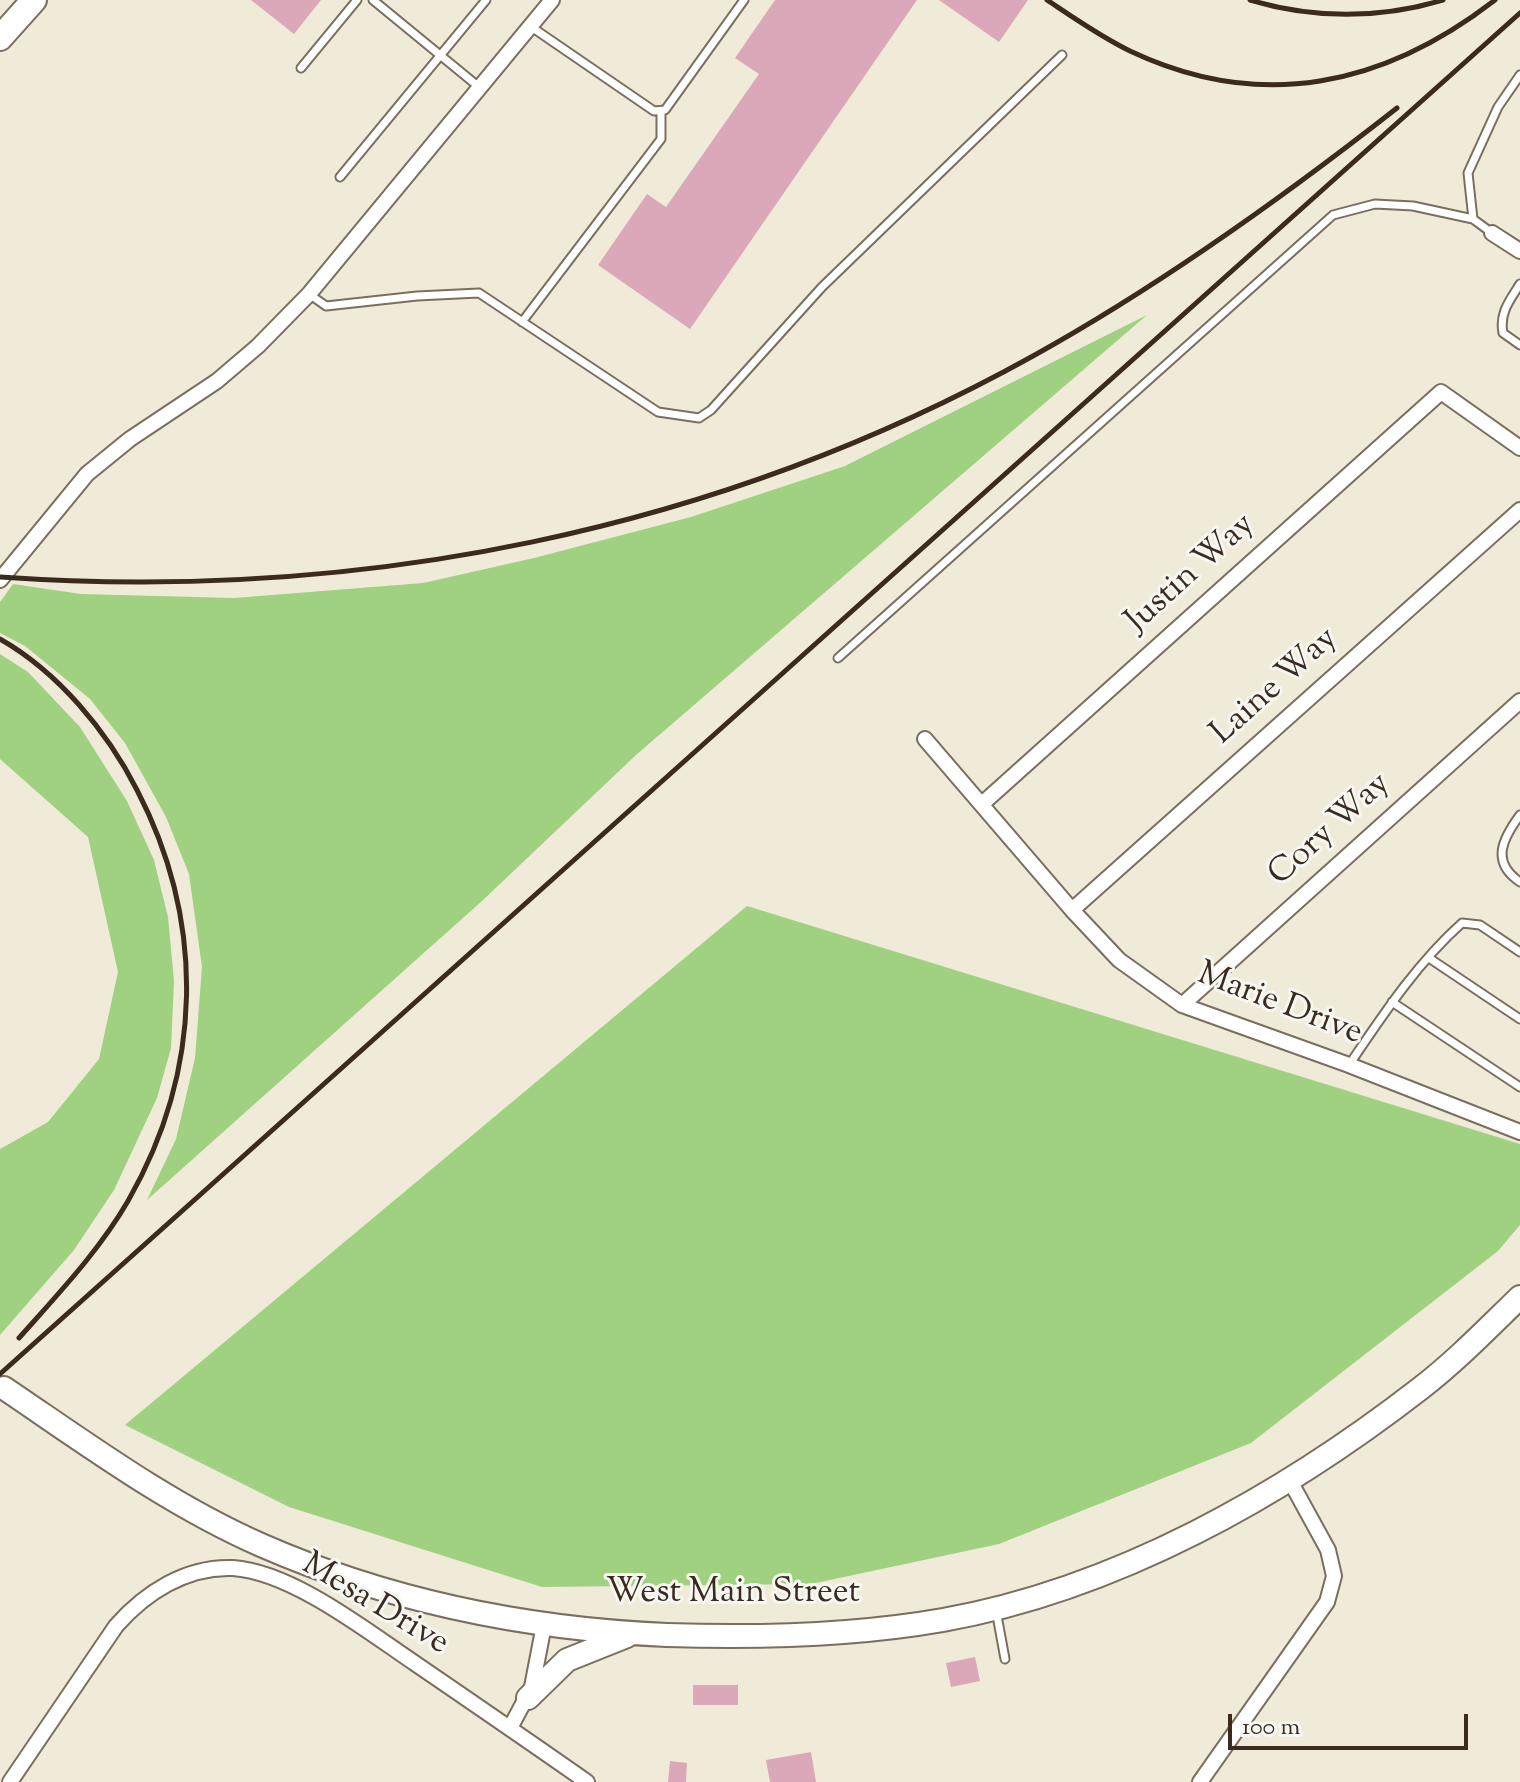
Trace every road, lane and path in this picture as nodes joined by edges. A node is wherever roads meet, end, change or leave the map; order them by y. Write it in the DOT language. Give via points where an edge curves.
graph roads {
  1 [pos="34,0"];
  2 [pos="357,0"];
  3 [pos="373,0"];
  4 [pos="486,0"];
  5 [pos="552,0"];
  6 [pos="744,0"];
  7 [pos="530,26"];
  8 [pos="0,38"];
  9 [pos="440,55"];
  10 [pos="1062,55"];
  11 [pos="301,68"];
  12 [pos="1520,75"];
  13 [pos="480,87"];
  14 [pos="661,111"];
  15 [pos="340,177"];
  16 [pos="1473,219"];
  17 [pos="1492,233"];
  18 [pos="1520,251"];
  19 [pos="1520,284"];
  20 [pos="309,294"];
  21 [pos="522,322"];
  22 [pos="1520,345"];
  23 [pos="1520,448"];
  24 [pos="1520,510"];
  25 [pos="0,580"];
  26 [pos="838,658"];
  27 [pos="1520,701"];
  28 [pos="925,739"];
  29 [pos="982,804"];
  30 [pos="1520,815"];
  31 [pos="1520,882"];
  32 [pos="1072,910"];
  33 [pos="1520,952"];
  34 [pos="1429,958"];
  35 [pos="1392,1002"];
  36 [pos="1182,1005"];
  37 [pos="1520,1019"];
  38 [pos="1349,1065"];
  39 [pos="1520,1087"];
  40 [pos="1520,1132"];
  41 [pos="1520,1297"];
  42 [pos="4,1388"];
  43 [pos="1289,1479"];
  44 [pos="996,1608"];
  45 [pos="544,1625"];
  46 [pos="634,1633"];
  47 [pos="1005,1659"];
  48 [pos="528,1698"];
  49 [pos="510,1728"];
  50 [pos="10,1782"];
  51 [pos="587,1782"];
  52 [pos="1200,1782"];
  1 -- 8 [label="highway"];
  2 -- 11 [label="lane"];
  3 -- 9 [label="lane"];
  4 -- 9 [label="lane"];
  5 -- 7 [label="street"];
  6 -- 14 [label="lane"];
  7 -- 13 [label="street"];
  7 -- 14 [label="lane"];
  9 -- 13 [label="lane"];
  9 -- 15 [label="lane"];
  10 -- 21 [label="lane" via="822,287 699,418 658,412"];
  12 -- 16 [label="lane" via="1498,107 1468,173"];
  13 -- 20 [label="street"];
  14 -- 21 [label="lane" via="661,139"];
  16 -- 17 [label="lane"];
  16 -- 26 [label="lane" via="1375,204 1333,215"];
  17 -- 18 [label="street"];
  19 -- 22 [label="lane" via="1503,310 1501,324 1503,333"];
  20 -- 21 [label="lane" via="326,306 479,293"];
  20 -- 25 [label="street" via="217,381 87,474"];
  23 -- 29 [label="street, Justin Way" via="1441,392"];
  24 -- 32 [label="street, Laine Way"];
  27 -- 36 [label="street, Cory Way"];
  28 -- 29 [label="street, Marie Drive"];
  29 -- 32 [label="street, Marie Drive"];
  30 -- 31 [label="lane" via="1501,850 1503,863"];
  32 -- 36 [label="street, Marie Drive" via="1119,960"];
  33 -- 34 [label="lane" via="1480,925 1462,923"];
  34 -- 35 [label="lane"];
  34 -- 37 [label="lane"];
  35 -- 38 [label="lane"];
  35 -- 39 [label="lane"];
  36 -- 38 [label="street, Marie Drive"];
  38 -- 40 [label="street, Marie Drive"];
  41 -- 43 [label="main road, West Main Street" via="1424,1386"];
  42 -- 45 [label="main road, West Main Street" via="176,1502 264,1546 377,1588"];
  43 -- 44 [label="main road, West Main Street" via="1151,1553"];
  43 -- 52 [label="street" via="1328,1550 1334,1576 1327,1602"];
  44 -- 46 [label="main road, West Main Street" via="840,1633"];
  44 -- 47 [label="lane"];
  45 -- 46 [label="main road, West Main Street"];
  45 -- 48 [label="street"];
  46 -- 48 [label="main road" via="567,1660"];
  48 -- 49 [label="street"];
  49 -- 50 [label="street, Mesa Drive" via="318,1598 258,1574 211,1570 181,1578 136,1603"];
  49 -- 51 [label="street, Mesa Drive"];
}
